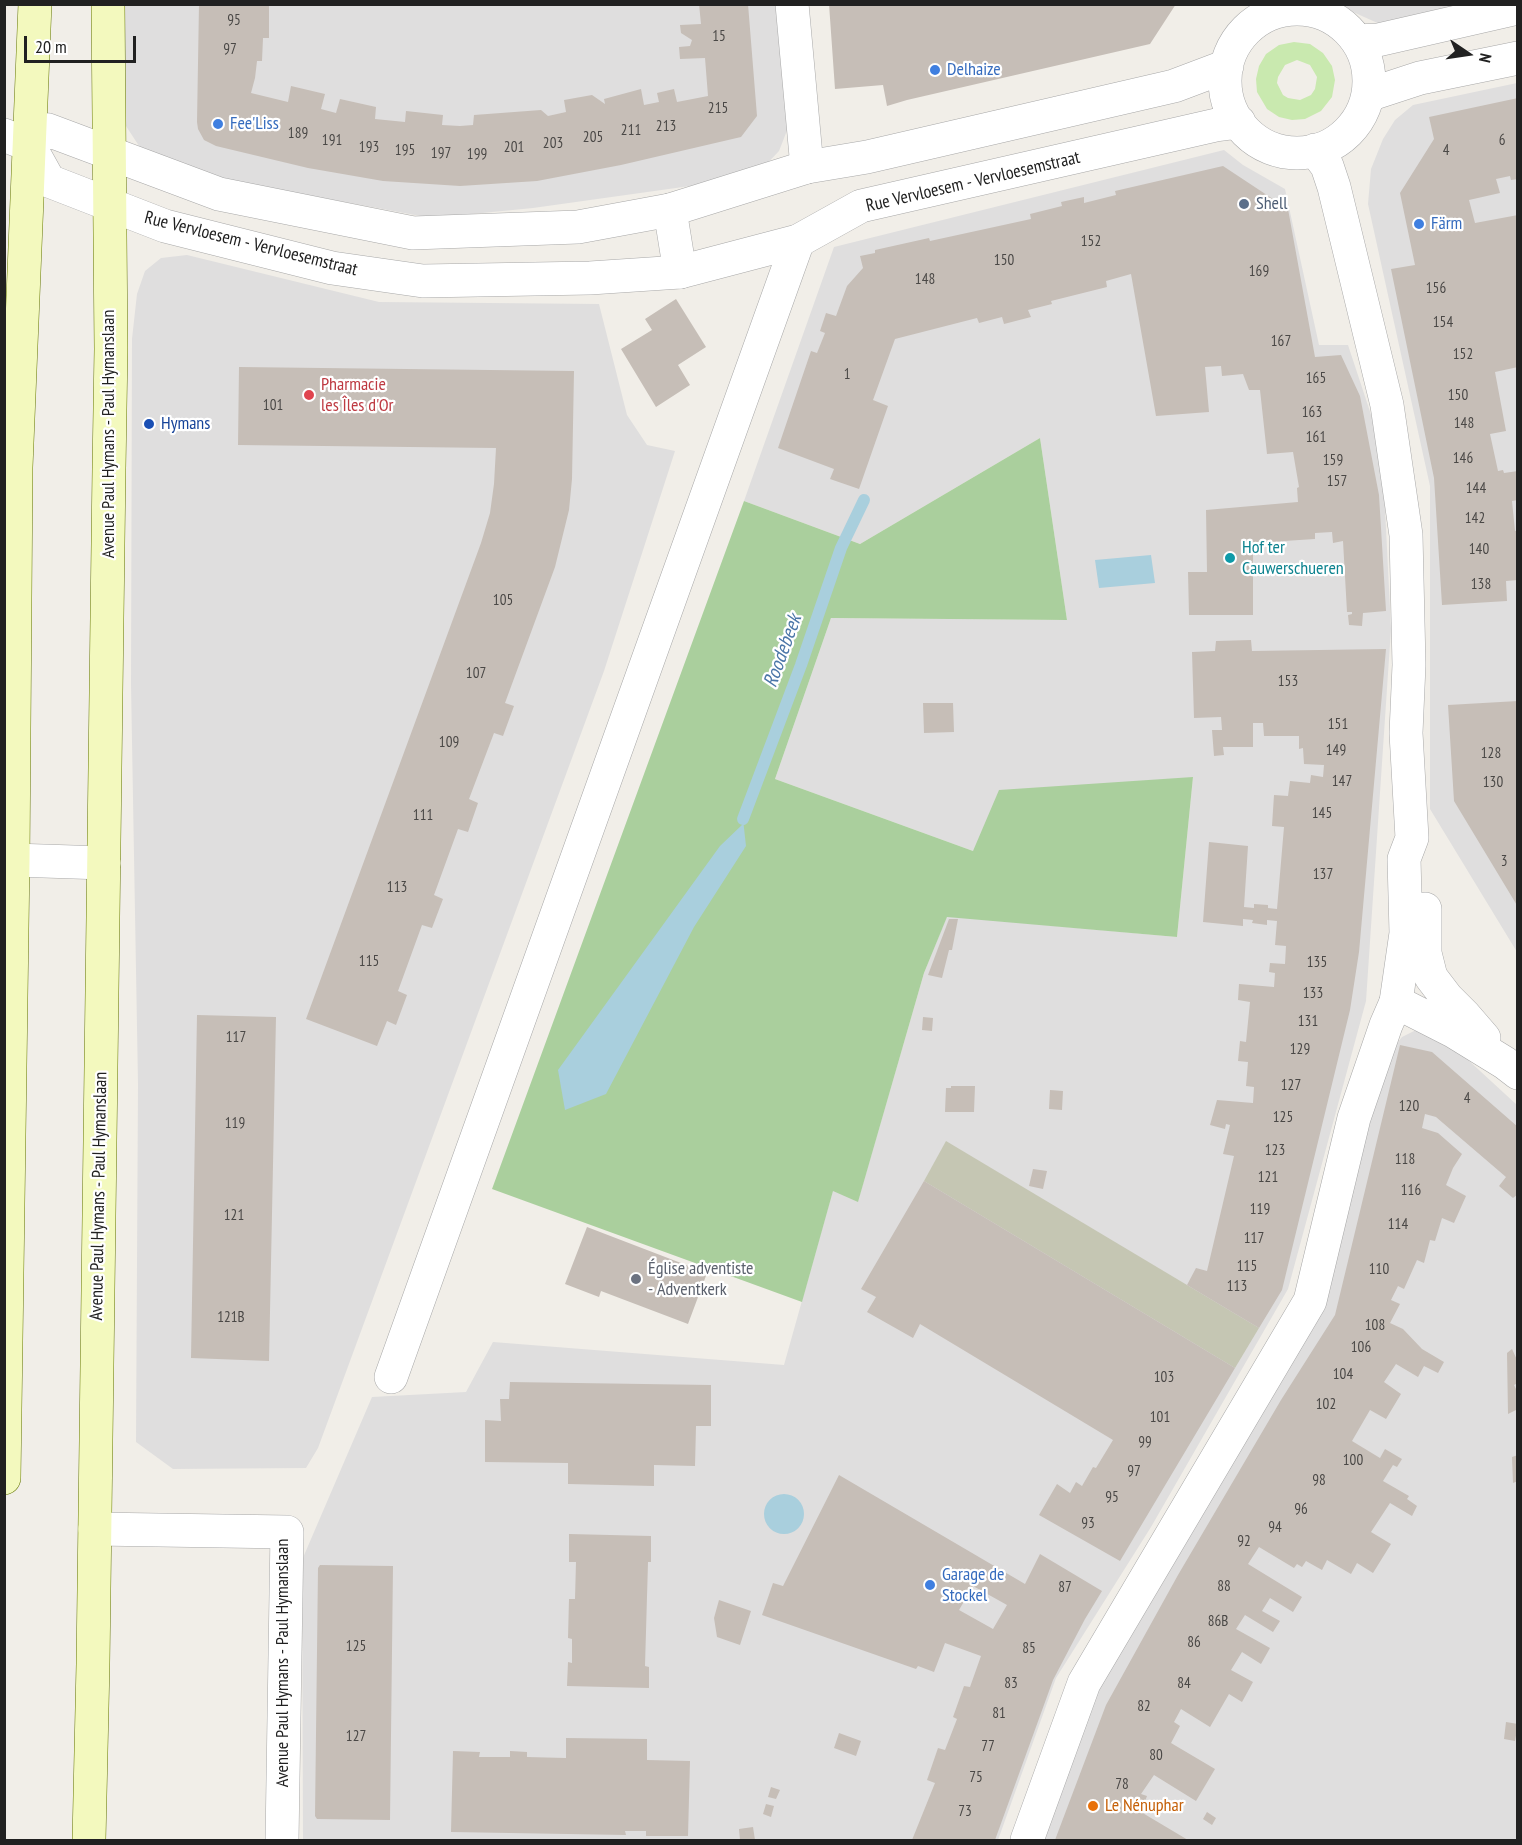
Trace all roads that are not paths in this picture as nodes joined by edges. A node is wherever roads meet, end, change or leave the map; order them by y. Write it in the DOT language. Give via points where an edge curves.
graph roads {
  1 [pos="35,4"];
  2 [pos="108,4"];
  3 [pos="792,4"];
  4 [pos="1308,7"];
  5 [pos="1518,8"];
  6 [pos="1251,14"];
  7 [pos="1357,41"];
  8 [pos="1518,57"];
  9 [pos="1227,66"];
  10 [pos="1368,94"];
  11 [pos="1239,122"];
  12 [pos="17,140"];
  13 [pos="1315,150"];
  14 [pos="108,153"];
  15 [pos="807,167"];
  16 [pos="109,205"];
  17 [pos="670,210"];
  18 [pos="798,241"];
  19 [pos="680,272"];
  20 [pos="1412,838"];
  21 [pos="13,860"];
  22 [pos="104,863"];
  23 [pos="1396,1002"];
  24 [pos="1514,1061"];
  25 [pos="391,1377"];
  26 [pos="4,1478"];
  27 [pos="95,1529"];
  28 [pos="89,1840"];
  29 [pos="282,1840"];
  30 [pos="1027,1840"];
  1 -- 12 [label="main road"];
  2 -- 14 [label="main road, Avenue Paul Hymans - Paul Hymanslaan"];
  3 -- 15 [label="street"];
  4 -- 6 [label="street" via="1267,16"];
  4 -- 7 [label="street" via="1337,21"];
  5 -- 7 [label="street" via="1378,40"];
  6 -- 9 [label="street"];
  7 -- 10 [label="street" via="1367,65"];
  8 -- 10 [label="street" via="1420,78"];
  9 -- 11 [label="street" via="1228,100"];
  9 -- 15 [label="street" via="1174,86 867,157"];
  10 -- 13 [label="street" via="1363,110 1343,136"];
  11 -- 13 [label="street" via="1272,148 1290,152"];
  11 -- 18 [label="street, Rue Vervloesem - Vervloesemstraat" via="861,206"];
  12 -- 14 [label="street" via="48,130"];
  12 -- 16 [label="street, Rue Vervloesem - Vervloesemstraat" via="49,181"];
  12 -- 21 [label="main road"];
  13 -- 20 [label="street" via="1334,186 1386,405 1406,535"];
  14 -- 16 [label="main road, Avenue Paul Hymans - Paul Hymanslaan"];
  14 -- 17 [label="street" via="219,194 413,234 578,227"];
  15 -- 17 [label="street"];
  16 -- 19 [label="street, Rue Vervloesem - Vervloesemstraat" via="165,226 332,268 423,281"];
  16 -- 22 [label="main road, Avenue Paul Hymans - Paul Hymanslaan" via="111,349"];
  17 -- 19 [label="street"];
  18 -- 19 [label="street, Rue Vervloesem - Vervloesemstraat"];
  18 -- 25 [label="street"];
  20 -- 23 [label="street" via="1404,859 1406,933"];
  20 -- 24 [label="street" via="1423,858 1425,953 1431,977 1447,998"];
  21 -- 22 [label="street"];
  21 -- 26 [label="main road"];
  22 -- 27 [label="main road, Avenue Paul Hymans - Paul Hymanslaan"];
  23 -- 24 [label="street"];
  23 -- 30 [label="street" via="1354,1118 1310,1301 1084,1683"];
  27 -- 28 [label="main road, Avenue Paul Hymans - Paul Hymanslaan"];
  27 -- 29 [label="street, Avenue Paul Hymans - Paul Hymanslaan" via="287,1532"];
}
